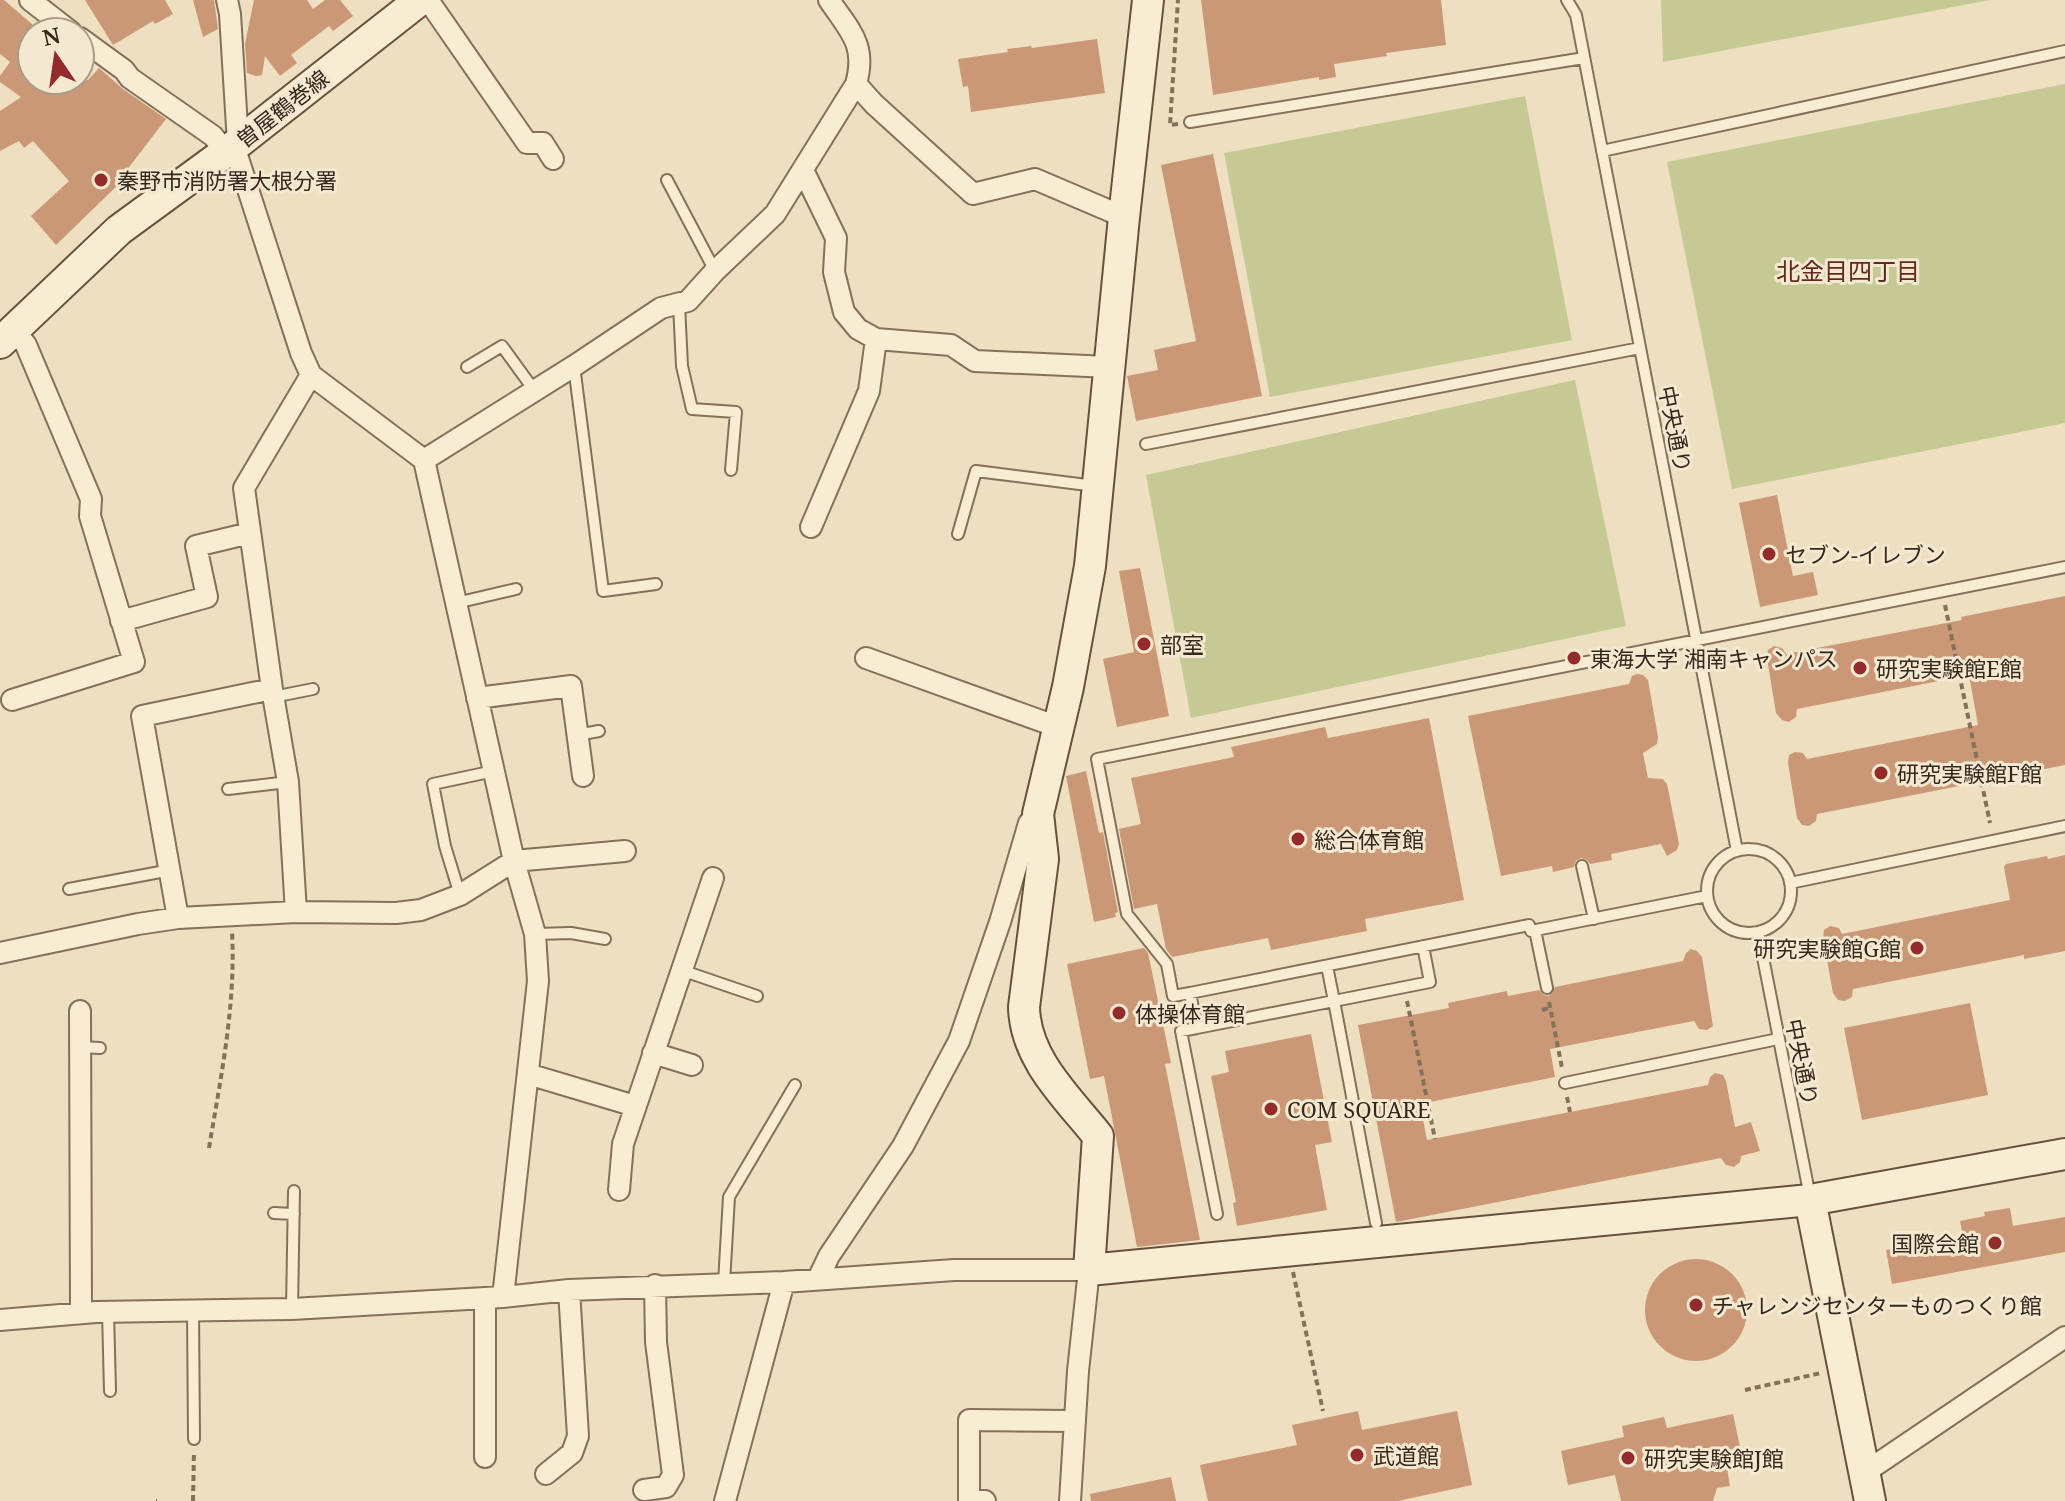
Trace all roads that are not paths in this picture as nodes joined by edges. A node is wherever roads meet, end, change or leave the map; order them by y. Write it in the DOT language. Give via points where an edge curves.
graph roads {
  1 [pos="30,0"];
  2 [pos="227,0"];
  3 [pos="420,0"];
  4 [pos="428,0"];
  5 [pos="829,0"];
  6 [pos="1148,0"];
  7 [pos="1567,0"];
  8 [pos="1578,0"];
  9 [pos="1576,15"];
  10 [pos="50,16"];
  11 [pos="96,50"];
  12 [pos="2065,51"];
  13 [pos="1584,58"];
  14 [pos="856,84"];
  15 [pos="1190,122"];
  16 [pos="233,147"];
  17 [pos="1602,151"];
  18 [pos="553,159"];
  19 [pos="803,170"];
  20 [pos="667,180"];
  21 [pos="1124,217"];
  22 [pos="715,271"];
  23 [pos="679,305"];
  24 [pos="7,336"];
  25 [pos="876,339"];
  26 [pos="1640,348"];
  27 [pos="574,366"];
  28 [pos="467,367"];
  29 [pos="1109,367"];
  30 [pos="311,375"];
  31 [pos="534,390"];
  32 [pos="1146,444"];
  33 [pos="424,460"];
  34 [pos="731,470"];
  35 [pos="1097,487"];
  36 [pos="811,527"];
  37 [pos="250,533"];
  38 [pos="958,534"];
  39 [pos="2065,567"];
  40 [pos="656,584"];
  41 [pos="516,589"];
  42 [pos="456,603"];
  43 [pos="121,621"];
  44 [pos="1696,640"];
  45 [pos="866,658"];
  46 [pos="313,689"];
  47 [pos="272,693"];
  48 [pos="477,698"];
  49 [pos="12,700"];
  50 [pos="1058,727"];
  51 [pos="599,731"];
  52 [pos="577,735"];
  53 [pos="494,771"];
  54 [pos="583,776"];
  55 [pos="288,782"];
  56 [pos="228,789"];
  57 [pos="1038,814"];
  58 [pos="2065,826"];
  59 [pos="625,851"];
  60 [pos="1737,851"];
  61 [pos="514,861"];
  62 [pos="1582,866"];
  63 [pos="171,870"];
  64 [pos="713,878"];
  65 [pos="1790,883"];
  66 [pos="69,889"];
  67 [pos="460,895"];
  68 [pos="1707,896"];
  69 [pos="296,912"];
  70 [pos="178,918"];
  71 [pos="1594,919"];
  72 [pos="1535,930"];
  73 [pos="1758,932"];
  74 [pos="535,934"];
  75 [pos="605,939"];
  76 [pos="1423,946"];
  77 [pos="0,953"];
  78 [pos="1327,966"];
  79 [pos="681,970"];
  80 [pos="1547,988"];
  81 [pos="1190,993"];
  82 [pos="757,996"];
  83 [pos="1334,1001"];
  84 [pos="80,1011"];
  85 [pos="1197,1028"];
  86 [pos="1778,1039"];
  87 [pos="653,1053"];
  88 [pos="692,1065"];
  89 [pos="528,1074"];
  90 [pos="1565,1083"];
  91 [pos="795,1085"];
  92 [pos="635,1106"];
  93 [pos="2065,1154"];
  94 [pos="619,1190"];
  95 [pos="294,1191"];
  96 [pos="1810,1200"];
  97 [pos="274,1213"];
  98 [pos="294,1214"];
  99 [pos="1217,1214"];
  100 [pos="1376,1223"];
  101 [pos="1089,1270"];
  102 [pos="818,1279"];
  103 [pos="784,1282"];
  104 [pos="724,1283"];
  105 [pos="655,1285"];
  106 [pos="569,1290"];
  107 [pos="494,1297"];
  108 [pos="292,1309"];
  109 [pos="193,1310"];
  110 [pos="108,1312"];
  111 [pos="81,1313"];
  112 [pos="0,1320"];
  113 [pos="2065,1337"];
  114 [pos="110,1391"];
  115 [pos="1075,1421"];
  116 [pos="194,1439"];
  117 [pos="485,1457"];
  118 [pos="546,1474"];
  119 [pos="644,1490"];
  120 [pos="1862,1490"];
  121 [pos="725,1501"];
  122 [pos="985,1501"];
  123 [pos="1070,1501"];
  1 -- 10 [label="street"];
  2 -- 16 [label="street"];
  3 -- 16 [label="street, 曽屋鶴巻線"];
  4 -- 18 [label="street" via="527,143 543,143"];
  5 -- 14 [label="street" via="856,40 861,65"];
  6 -- 21 [label="street"];
  7 -- 9 [label="lane"];
  8 -- 9 [label="lane"];
  9 -- 13 [label="lane, 中央通り"];
  11 -- 16 [label="street"];
  12 -- 17 [label="lane"];
  13 -- 15 [label="lane"];
  13 -- 17 [label="lane, 中央通り"];
  14 -- 19 [label="street"];
  14 -- 21 [label="street" via="973,194 1035,179"];
  16 -- 24 [label="street, 曽屋鶴巻線" via="119,230"];
  16 -- 30 [label="street"];
  17 -- 26 [label="lane, 中央通り"];
  19 -- 22 [label="street" via="775,214"];
  19 -- 25 [label="street" via="836,238 834,272 844,312"];
  20 -- 22 [label="lane"];
  21 -- 29 [label="street"];
  22 -- 23 [label="street"];
  23 -- 27 [label="street" via="661,308"];
  23 -- 34 [label="lane" via="682,366 692,409 736,412"];
  24 -- 43 [label="street" via="26,345 91,499 90,516"];
  25 -- 29 [label="street" via="951,345 975,361"];
  25 -- 36 [label="street" via="869,391"];
  26 -- 32 [label="lane"];
  26 -- 44 [label="lane, 中央通り"];
  27 -- 31 [label="street"];
  27 -- 40 [label="lane" via="603,591"];
  28 -- 31 [label="lane" via="502,346"];
  29 -- 35 [label="street"];
  30 -- 33 [label="street"];
  30 -- 37 [label="street" via="244,488"];
  31 -- 33 [label="street"];
  33 -- 42 [label="street"];
  35 -- 38 [label="lane" via="976,471"];
  35 -- 50 [label="street" via="1090,566"];
  37 -- 43 [label="street" via="196,546 207,597"];
  37 -- 47 [label="street"];
  39 -- 44 [label="lane"];
  41 -- 42 [label="lane"];
  42 -- 48 [label="street"];
  43 -- 49 [label="street" via="134,662"];
  44 -- 60 [label="lane, 中央通り"];
  44 -- 81 [label="lane" via="1097,759 1127,914 1167,964 1173,996"];
  45 -- 50 [label="street"];
  46 -- 47 [label="lane"];
  47 -- 55 [label="street"];
  47 -- 63 [label="street" via="142,716"];
  48 -- 52 [label="street" via="571,686"];
  48 -- 53 [label="street"];
  50 -- 57 [label="street"];
  51 -- 52 [label="lane"];
  52 -- 54 [label="street"];
  53 -- 61 [label="street"];
  53 -- 67 [label="lane" via="433,784"];
  55 -- 56 [label="lane"];
  55 -- 69 [label="street"];
  57 -- 101 [label="street" via="1043,859 1024,1027 1041,1064 1098,1136"];
  57 -- 102 [label="street" via="1029,823 959,1041 903,1146"];
  58 -- 65 [label="lane"];
  59 -- 61 [label="street"];
  60 -- 65 [label="lane" via="1760,850 1773,856"];
  60 -- 68 [label="lane" via="1719,860 1711,872"];
  61 -- 67 [label="street"];
  61 -- 74 [label="street"];
  62 -- 71 [label="lane"];
  63 -- 66 [label="lane"];
  63 -- 70 [label="street"];
  64 -- 79 [label="street"];
  65 -- 73 [label="lane" via="1780,919"];
  67 -- 69 [label="street" via="396,913"];
  68 -- 71 [label="lane"];
  68 -- 73 [label="lane" via="1721,923 1744,933"];
  69 -- 70 [label="street"];
  70 -- 77 [label="street"];
  71 -- 72 [label="lane"];
  72 -- 76 [label="lane" via="1529,925"];
  72 -- 80 [label="lane"];
  73 -- 86 [label="lane, 中央通り"];
  74 -- 75 [label="lane"];
  74 -- 89 [label="street" via="538,981"];
  76 -- 78 [label="lane"];
  76 -- 83 [label="lane" via="1430,982"];
  78 -- 81 [label="lane"];
  78 -- 83 [label="lane"];
  79 -- 82 [label="lane"];
  79 -- 87 [label="street"];
  81 -- 85 [label="lane"];
  83 -- 85 [label="lane"];
  83 -- 100 [label="lane"];
  84 -- 111 [label="street" via="90,1048"];
  85 -- 99 [label="lane" via="1181,1031"];
  86 -- 90 [label="lane"];
  86 -- 96 [label="lane, 中央通り"];
  87 -- 88 [label="street"];
  87 -- 92 [label="street"];
  89 -- 92 [label="street"];
  89 -- 107 [label="street"];
  91 -- 104 [label="lane" via="729,1197"];
  92 -- 94 [label="street" via="623,1144"];
  93 -- 96 [label="street"];
  95 -- 98 [label="lane"];
  96 -- 101 [label="street"];
  96 -- 120 [label="street"];
  97 -- 98 [label="lane"];
  98 -- 108 [label="lane"];
  101 -- 102 [label="street" via="954,1270"];
  101 -- 115 [label="street"];
  102 -- 103 [label="street"];
  103 -- 104 [label="street"];
  103 -- 121 [label="street"];
  104 -- 105 [label="street"];
  105 -- 106 [label="street"];
  105 -- 119 [label="street" via="656,1342 673,1475 666,1487"];
  106 -- 107 [label="street"];
  106 -- 118 [label="street" via="578,1436 572,1453"];
  107 -- 108 [label="street"];
  107 -- 117 [label="street"];
  108 -- 109 [label="street"];
  109 -- 110 [label="street"];
  109 -- 116 [label="lane"];
  110 -- 111 [label="street"];
  110 -- 114 [label="lane"];
  111 -- 112 [label="street"];
  113 -- 120 [label="street"];
  115 -- 122 [label="street" via="969,1420 969,1500"];
  115 -- 123 [label="street"];
}
